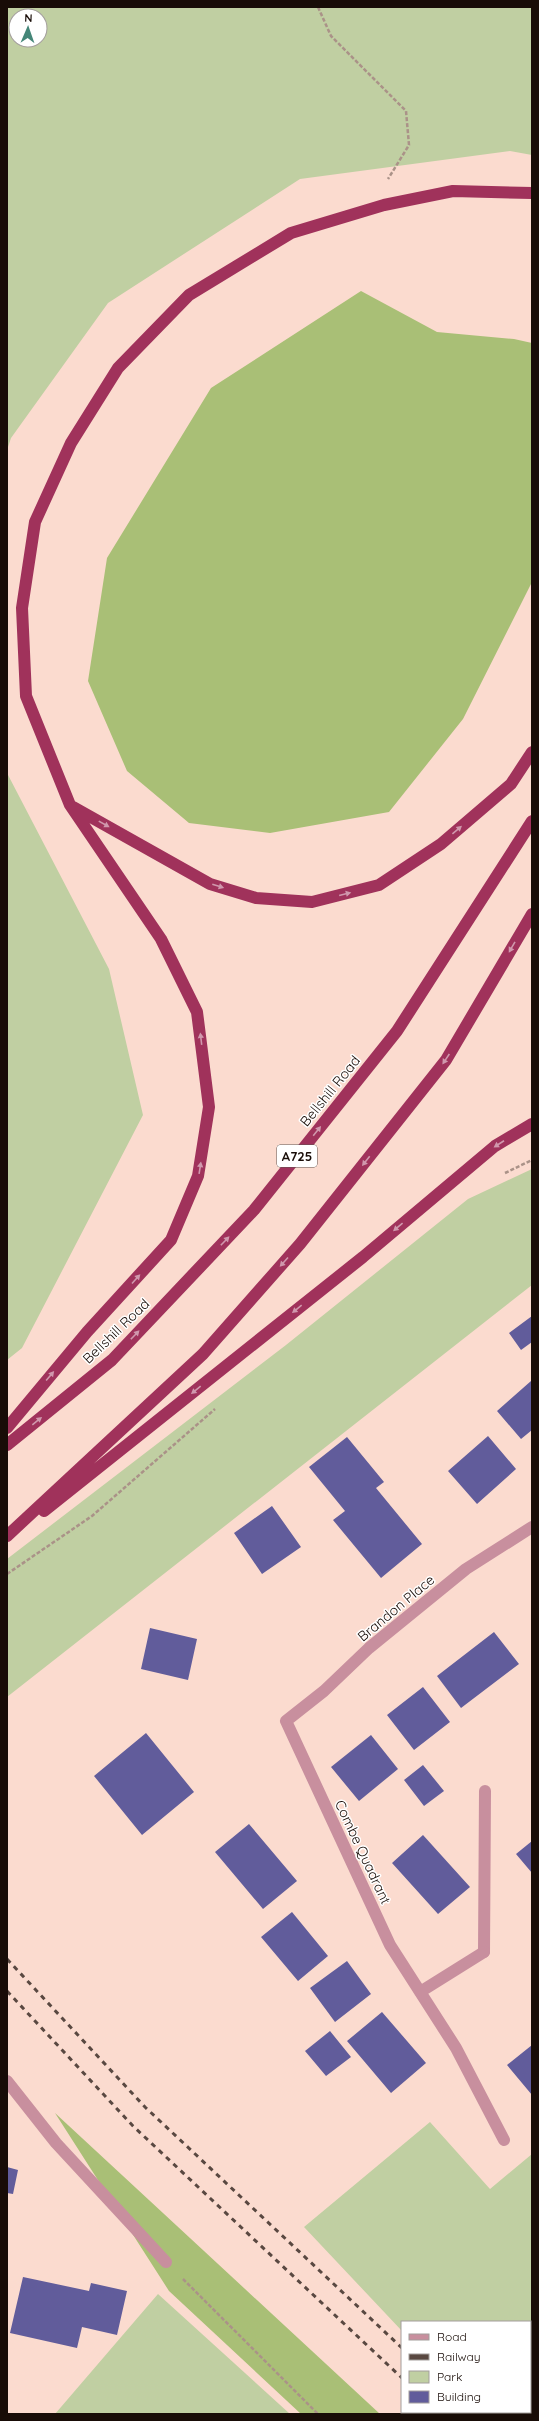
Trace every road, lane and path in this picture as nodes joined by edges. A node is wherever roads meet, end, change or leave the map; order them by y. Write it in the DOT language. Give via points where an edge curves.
graph roads {
  1 [pos="318,7"];
  2 [pos="532,192"];
  3 [pos="384,205"];
  4 [pos="532,752"];
  5 [pos="70,805"];
  6 [pos="532,821"];
  7 [pos="532,914"];
  8 [pos="532,1124"];
  9 [pos="7,1428"];
  10 [pos="7,1445"];
  11 [pos="532,1527"];
  12 [pos="7,1536"];
  13 [pos="7,1541"];
  14 [pos="286,1721"];
  15 [pos="485,1792"];
  16 [pos="420,1992"];
  17 [pos="7,2081"];
  18 [pos="504,2140"];
  19 [pos="166,2262"];
  20 [pos="318,2414"];
  1 -- 3 [label="path" via="331,36 406,111 409,144 383,187"];
  2 -- 3 [label="highway" via="453,191"];
  3 -- 5 [label="highway" via="291,233 189,295 118,368 71,443 35,522 22,608 26,696"];
  5 -- 4 [label="highway, one-way" via="210,884 256,898 312,902 379,885 441,844 512,784"];
  9 -- 5 [label="highway, one-way" via="87,1332 171,1240 198,1176 209,1107 197,1012 161,939"];
  10 -- 6 [label="highway, Bellshill Road / A725, one-way" via="112,1360 254,1210 397,1031"];
  7 -- 12 [label="highway, one-way" via="446,1060 300,1244 203,1354"];
  8 -- 13 [label="highway, one-way" via="495,1146 363,1256"];
  11 -- 14 [label="street, Brandon Place" via="466,1569 369,1648 324,1691"];
  14 -- 16 [label="street, Combe Quadrant" via="390,1945"];
  15 -- 16 [label="street" via="484,1952"];
  16 -- 18 [label="street, Combe Quadrant" via="456,2048"];
  17 -- 19 [label="street" via="56,2143"];
  19 -- 20 [label="path"];
}
